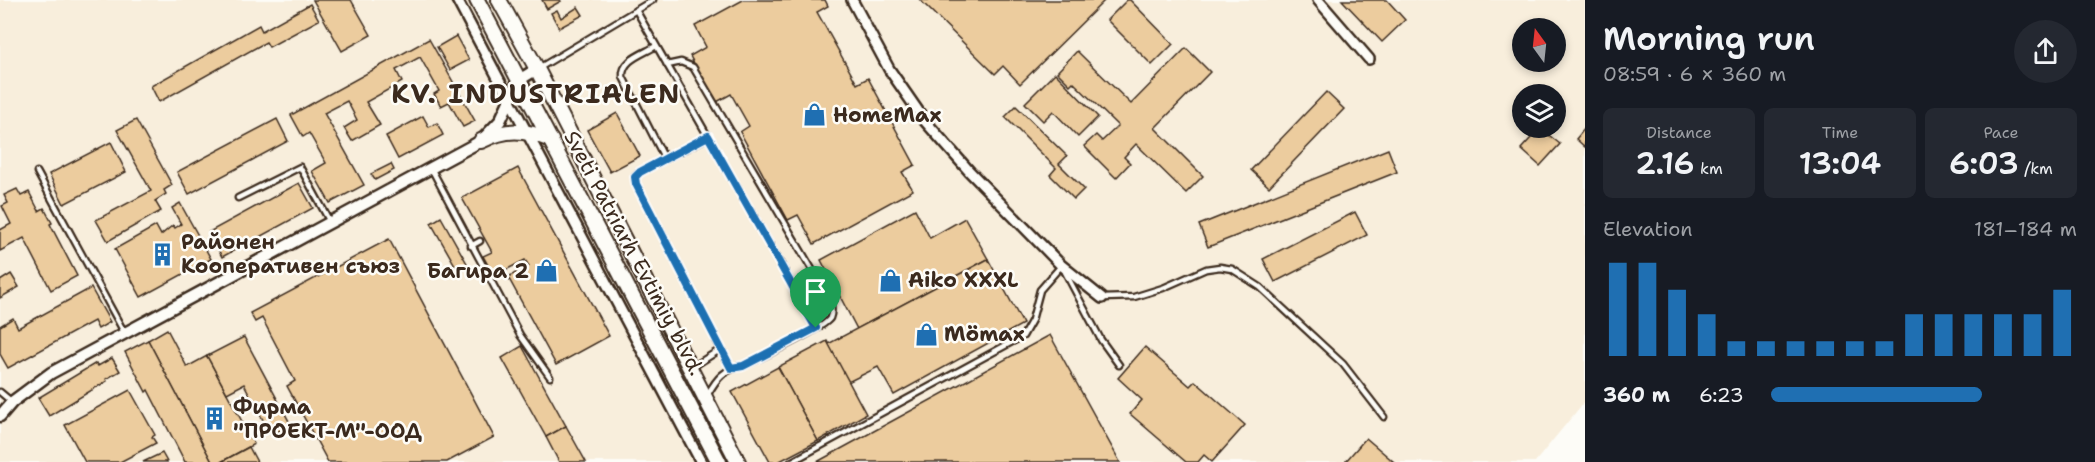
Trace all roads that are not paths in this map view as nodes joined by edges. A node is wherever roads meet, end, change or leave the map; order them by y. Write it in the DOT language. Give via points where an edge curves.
graph roads {
  1 [pos="457,0"];
  2 [pos="477,0"];
  3 [pos="499,0"];
  4 [pos="653,0"];
  5 [pos="852,0"];
  6 [pos="1318,0"];
  7 [pos="636,10"];
  8 [pos="656,46"];
  9 [pos="1369,58"];
  10 [pos="667,64"];
  11 [pos="537,69"];
  12 [pos="519,80"];
  13 [pos="509,99"];
  14 [pos="528,132"];
  15 [pos="708,136"];
  16 [pos="551,140"];
  17 [pos="480,141"];
  18 [pos="665,159"];
  19 [pos="431,168"];
  20 [pos="37,172"];
  21 [pos="238,198"];
  22 [pos="331,223"];
  23 [pos="480,241"];
  24 [pos="471,246"];
  25 [pos="1062,265"];
  26 [pos="1102,298"];
  27 [pos="816,328"];
  28 [pos="124,332"];
  29 [pos="721,349"];
  30 [pos="1119,365"];
  31 [pos="731,368"];
  32 [pos="689,370"];
  33 [pos="550,377"];
  34 [pos="0,393"];
  35 [pos="705,399"];
  36 [pos="12,402"];
  37 [pos="0,416"];
  38 [pos="1384,417"];
  39 [pos="701,462"];
  40 [pos="719,462"];
  41 [pos="738,462"];
  42 [pos="791,462"];
  1 -- 13 [label="street"];
  2 -- 12 [label="main road, Sveti Patriarh Evtimiy blvd."];
  3 -- 11 [label="main road, Sveti Patriarh Evtimiy blvd."];
  4 -- 7 [label="lane"];
  5 -- 25 [label="street" via="889,69 925,121"];
  6 -- 9 [label="street"];
  7 -- 8 [label="lane"];
  7 -- 11 [label="lane"];
  8 -- 10 [label="lane"];
  8 -- 18 [label="lane" via="624,64 622,69"];
  10 -- 15 [label="lane"];
  10 -- 27 [label="lane" via="681,62 693,67 830,300 829,320"];
  11 -- 12 [label="street"];
  11 -- 32 [label="main road, Sveti Patriarh Evtimiy blvd."];
  12 -- 13 [label="street"];
  12 -- 16 [label="main road, Sveti Patriarh Evtimiy blvd."];
  13 -- 14 [label="street"];
  13 -- 17 [label="street" via="500,121"];
  14 -- 16 [label="main road"];
  14 -- 17 [label="main road" via="507,131"];
  14 -- 39 [label="street"];
  15 -- 18 [label="lane"];
  15 -- 27 [label="lane"];
  16 -- 40 [label="main road, Sveti Patriarh Evtimiy blvd."];
  17 -- 19 [label="street"];
  18 -- 29 [label="lane" via="640,172 635,177 636,184"];
  19 -- 22 [label="street"];
  19 -- 24 [label="lane"];
  20 -- 28 [label="lane"];
  21 -- 22 [label="lane" via="300,167"];
  22 -- 28 [label="street"];
  23 -- 24 [label="lane"];
  24 -- 33 [label="lane" via="520,335"];
  25 -- 26 [label="street"];
  25 -- 30 [label="lane" via="1101,340"];
  25 -- 42 [label="lane" via="1040,290 1023,336"];
  26 -- 38 [label="lane" via="1134,297 1206,269 1232,269 1260,287 1343,364"];
  27 -- 31 [label="lane" via="743,366"];
  28 -- 36 [label="street" via="51,373"];
  29 -- 31 [label="lane"];
  29 -- 32 [label="lane"];
  31 -- 35 [label="lane" via="717,377"];
  32 -- 35 [label="main road, Sveti Patriarh Evtimiy blvd."];
  34 -- 36 [label="lane"];
  35 -- 41 [label="main road, Sveti Patriarh Evtimiy blvd."];
  36 -- 37 [label="street"];
}
